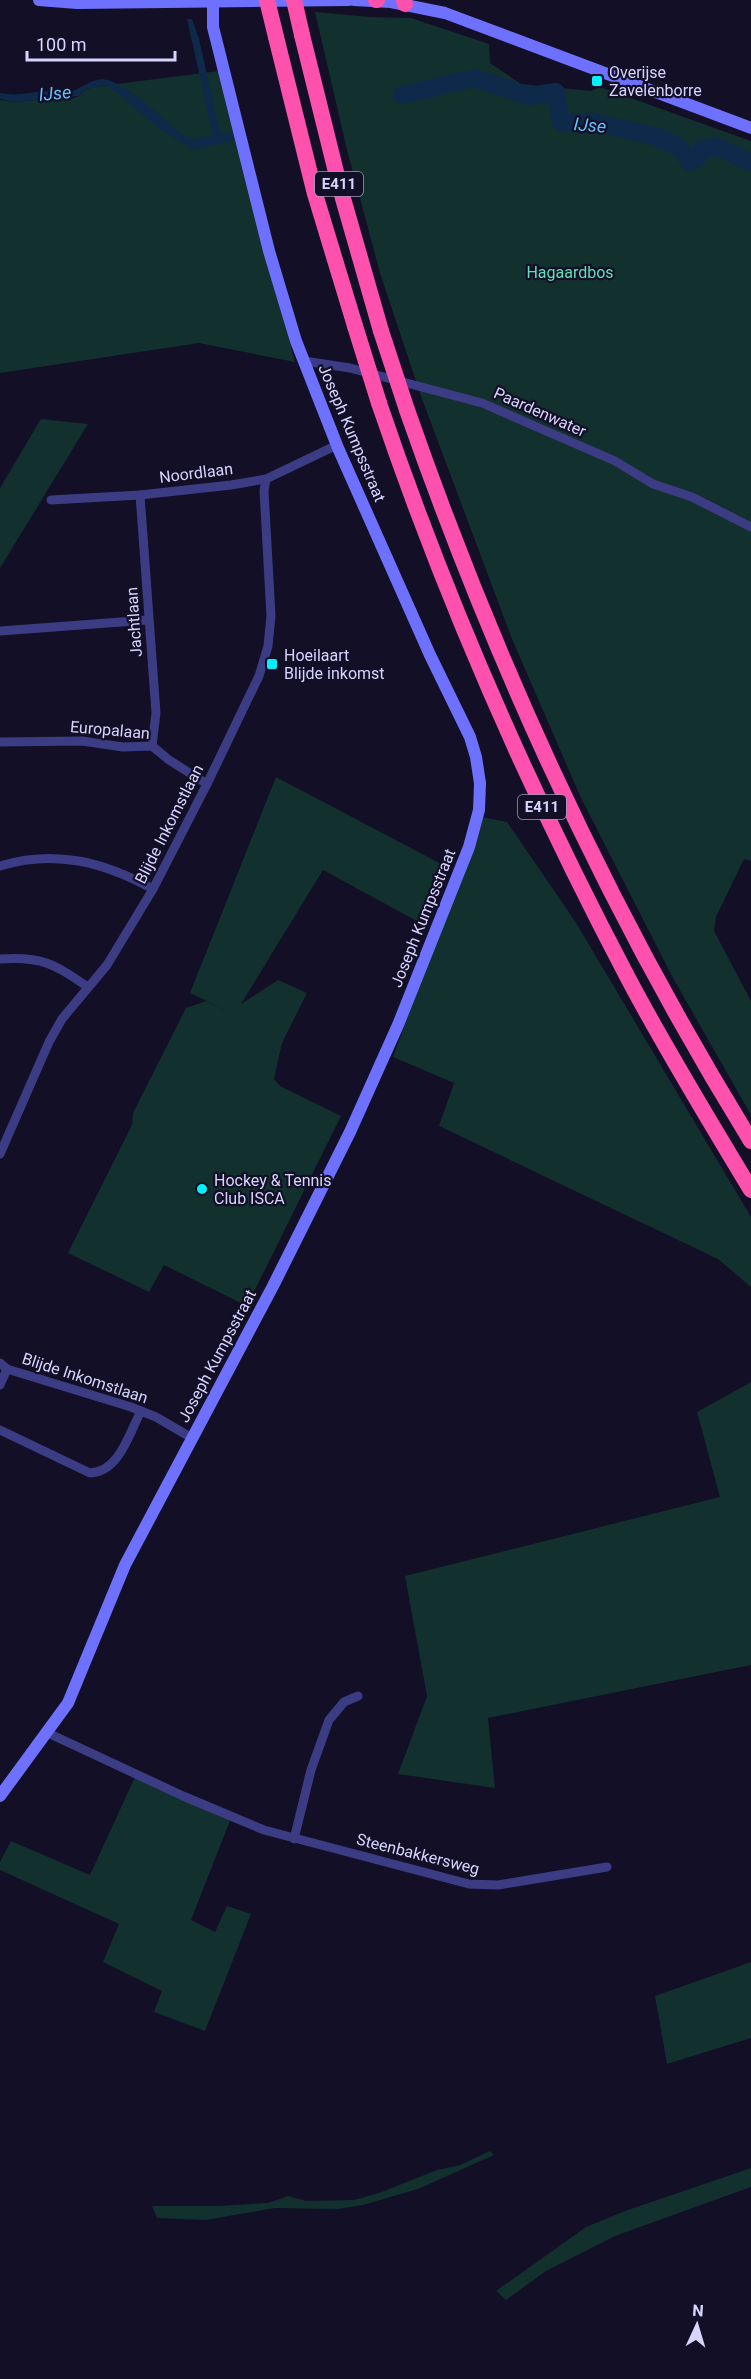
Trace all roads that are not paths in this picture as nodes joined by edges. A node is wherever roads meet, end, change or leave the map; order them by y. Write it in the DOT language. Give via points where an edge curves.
graph roads {
  1 [pos="39,0"];
  2 [pos="267,0"];
  3 [pos="294,0"];
  4 [pos="349,0"];
  5 [pos="354,0"];
  6 [pos="376,0"];
  7 [pos="213,1"];
  8 [pos="408,2"];
  9 [pos="751,128"];
  10 [pos="304,361"];
  11 [pos="337,445"];
  12 [pos="266,479"];
  13 [pos="140,495"];
  14 [pos="51,500"];
  15 [pos="751,526"];
  16 [pos="148,620"];
  17 [pos="0,631"];
  18 [pos="0,742"];
  19 [pos="152,746"];
  20 [pos="207,784"];
  21 [pos="0,866"];
  22 [pos="153,888"];
  23 [pos="0,959"];
  24 [pos="88,987"];
  25 [pos="751,1141"];
  26 [pos="0,1154"];
  27 [pos="751,1190"];
  28 [pos="4,1366"];
  29 [pos="0,1385"];
  30 [pos="141,1412"];
  31 [pos="0,1430"];
  32 [pos="192,1438"];
  33 [pos="358,1696"];
  34 [pos="48,1733"];
  35 [pos="0,1796"];
  36 [pos="294,1839"];
  37 [pos="608,1867"];
  1 -- 7 [label="street"];
  2 -- 27 [label="highway, E411, bridge" via="315,194 355,326 408,486 451,598 503,723 569,864 629,980"];
  3 -- 25 [label="highway, E411, bridge" via="340,188 381,331 474,590 587,844 658,980"];
  4 -- 7 [label="street"];
  5 -- 6 [label="street"];
  6 -- 8 [label="street"];
  7 -- 10 [label="street, Joseph Kumpsstraat" via="213,27 269,251"];
  8 -- 9 [label="street"];
  10 -- 11 [label="street, Joseph Kumpsstraat"];
  10 -- 15 [label="street, Paardenwater" via="482,403"];
  11 -- 12 [label="street, Noordlaan"];
  11 -- 32 [label="street, Joseph Kumpsstraat" via="470,737 480,783 479,810 466,855 379,1072"];
  12 -- 13 [label="street, Noordlaan"];
  12 -- 20 [label="street, Blijde Inkomstlaan" via="272,616 268,646 255,685"];
  13 -- 14 [label="street, Noordlaan"];
  13 -- 16 [label="street, Jachtlaan"];
  16 -- 17 [label="street"];
  16 -- 19 [label="street, Jachtlaan" via="156,713"];
  18 -- 19 [label="street, Europalaan" via="82,741 123,747"];
  19 -- 20 [label="street, Europalaan"];
  20 -- 22 [label="street, Blijde Inkomstlaan"];
  21 -- 22 [label="street" via="34,859 88,862 109,867"];
  22 -- 24 [label="street, Blijde Inkomstlaan" via="107,965"];
  23 -- 24 [label="street" via="40,960"];
  24 -- 26 [label="street, Blijde Inkomstlaan" via="49,1042"];
  28 -- 29 [label="street"];
  28 -- 30 [label="street, Blijde Inkomstlaan"];
  30 -- 31 [label="street" via="113,1464 102,1473 90,1473"];
  30 -- 32 [label="street, Blijde Inkomstlaan"];
  32 -- 34 [label="street, Joseph Kumpsstraat" via="125,1565 68,1703"];
  33 -- 36 [label="street" via="345,1702 329,1720 311,1770"];
  34 -- 35 [label="street, Joseph Kumpsstraat"];
  34 -- 36 [label="street, Steenbakkersweg" via="183,1796"];
  36 -- 37 [label="street, Steenbakkersweg" via="469,1884"];
}
